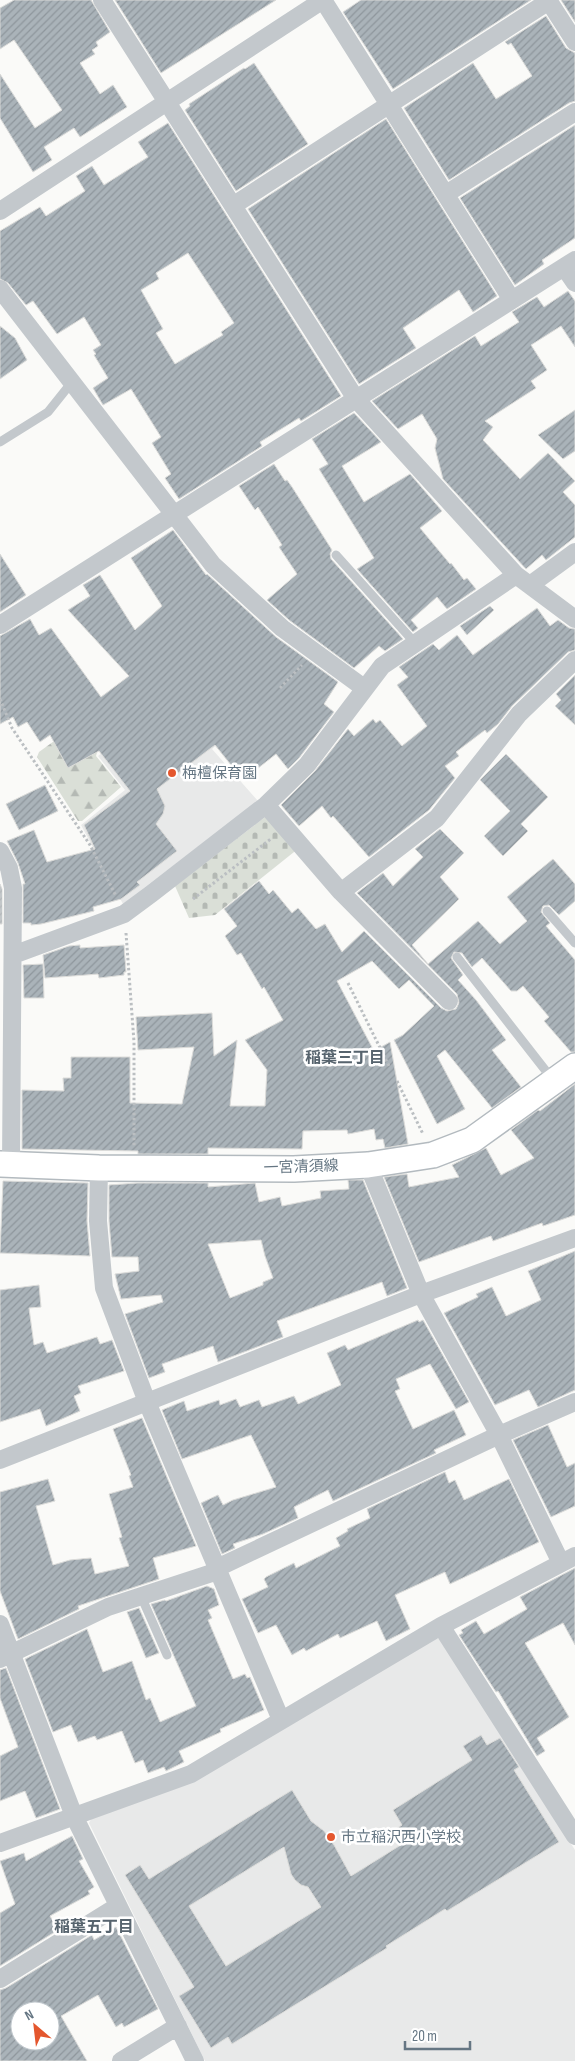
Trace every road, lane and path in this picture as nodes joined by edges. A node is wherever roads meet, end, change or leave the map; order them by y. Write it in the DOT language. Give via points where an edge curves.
graph roads {
  1 [pos="102,0"];
  2 [pos="323,0"];
  3 [pos="548,1"];
  4 [pos="575,42"];
  5 [pos="168,101"];
  6 [pos="389,105"];
  7 [pos="575,112"];
  8 [pos="446,194"];
  9 [pos="234,205"];
  10 [pos="0,211"];
  11 [pos="570,263"];
  12 [pos="575,283"];
  13 [pos="0,289"];
  14 [pos="512,300"];
  15 [pos="72,382"];
  16 [pos="356,399"];
  17 [pos="0,442"];
  18 [pos="175,515"];
  19 [pos="575,552"];
  20 [pos="336,555"];
  21 [pos="523,580"];
  22 [pos="575,619"];
  23 [pos="0,625"];
  24 [pos="415,643"];
  25 [pos="314,651"];
  26 [pos="575,660"];
  27 [pos="280,688"];
  28 [pos="364,688"];
  29 [pos="266,805"];
  30 [pos="286,827"];
  31 [pos="0,851"];
  32 [pos="341,892"];
  33 [pos="193,899"];
  34 [pos="547,911"];
  35 [pos="575,943"];
  36 [pos="12,955"];
  37 [pos="457,956"];
  38 [pos="348,983"];
  39 [pos="449,1001"];
  40 [pos="389,1066"];
  41 [pos="575,1066"];
  42 [pos="396,1081"];
  43 [pos="554,1082"];
  44 [pos="433,1155"];
  45 [pos="6,1164"];
  46 [pos="368,1165"];
  47 [pos="99,1168"];
  48 [pos="575,1238"];
  49 [pos="421,1294"];
  50 [pos="147,1402"];
  51 [pos="575,1402"];
  52 [pos="500,1435"];
  53 [pos="0,1460"];
  54 [pos="568,1560"];
  55 [pos="217,1569"];
  56 [pos="141,1596"];
  57 [pos="0,1624"];
  58 [pos="441,1626"];
  59 [pos="6,1656"];
  60 [pos="167,1656"];
  61 [pos="281,1720"];
  62 [pos="74,1816"];
  63 [pos="575,1836"];
  64 [pos="0,1843"];
  65 [pos="118,1906"];
  66 [pos="0,1979"];
  67 [pos="178,2026"];
  68 [pos="120,2061"];
  69 [pos="195,2061"];
  1 -- 5 [label="street"];
  2 -- 5 [label="street"];
  2 -- 6 [label="street"];
  3 -- 4 [label="street"];
  3 -- 6 [label="street"];
  5 -- 9 [label="street"];
  5 -- 10 [label="street"];
  6 -- 8 [label="street"];
  6 -- 9 [label="street"];
  7 -- 8 [label="street"];
  8 -- 14 [label="street"];
  9 -- 16 [label="street"];
  11 -- 12 [label="street"];
  11 -- 14 [label="street"];
  13 -- 15 [label="street"];
  14 -- 16 [label="street"];
  15 -- 17 [label="lane" via="48,412"];
  15 -- 18 [label="street"];
  16 -- 18 [label="street"];
  16 -- 21 [label="street"];
  18 -- 23 [label="street"];
  18 -- 25 [label="street" via="213,565 282,628"];
  19 -- 21 [label="street"];
  20 -- 24 [label="lane"];
  21 -- 22 [label="street"];
  21 -- 24 [label="street"];
  24 -- 28 [label="street" via="382,666"];
  25 -- 27 [label="path"];
  25 -- 28 [label="street"];
  26 -- 32 [label="street" via="519,714 437,818"];
  28 -- 29 [label="street" via="307,765"];
  29 -- 30 [label="street"];
  29 -- 36 [label="street" via="124,914"];
  30 -- 32 [label="street"];
  30 -- 33 [label="path"];
  31 -- 36 [label="street" via="9,868 13,888"];
  32 -- 39 [label="street"];
  34 -- 35 [label="lane"];
  36 -- 45 [label="street"];
  37 -- 43 [label="lane"];
  38 -- 40 [label="path"];
  41 -- 43 [label="main road, 一宮清須線"];
  42 -- 44 [label="path"];
  43 -- 44 [label="main road, 一宮清須線" via="472,1140"];
  44 -- 46 [label="main road, 一宮清須線"];
  45 -- 47 [label="main road, 一宮清須線"];
  46 -- 47 [label="main road, 一宮清須線" via="294,1169"];
  46 -- 49 [label="street"];
  47 -- 50 [label="street" via="98,1220 104,1288"];
  48 -- 49 [label="street"];
  49 -- 50 [label="street"];
  49 -- 52 [label="street"];
  50 -- 53 [label="street"];
  50 -- 55 [label="street"];
  51 -- 52 [label="street"];
  52 -- 54 [label="street"];
  52 -- 55 [label="street"];
  54 -- 58 [label="street"];
  55 -- 56 [label="street"];
  55 -- 61 [label="street"];
  56 -- 59 [label="street" via="108,1607"];
  56 -- 60 [label="lane"];
  57 -- 59 [label="street"];
  58 -- 61 [label="street"];
  58 -- 63 [label="street"];
  59 -- 62 [label="street"];
  61 -- 62 [label="street" via="191,1774"];
  62 -- 64 [label="street"];
  62 -- 65 [label="street"];
  65 -- 66 [label="street"];
  65 -- 67 [label="street"];
  67 -- 68 [label="street"];
  67 -- 69 [label="street"];
}
